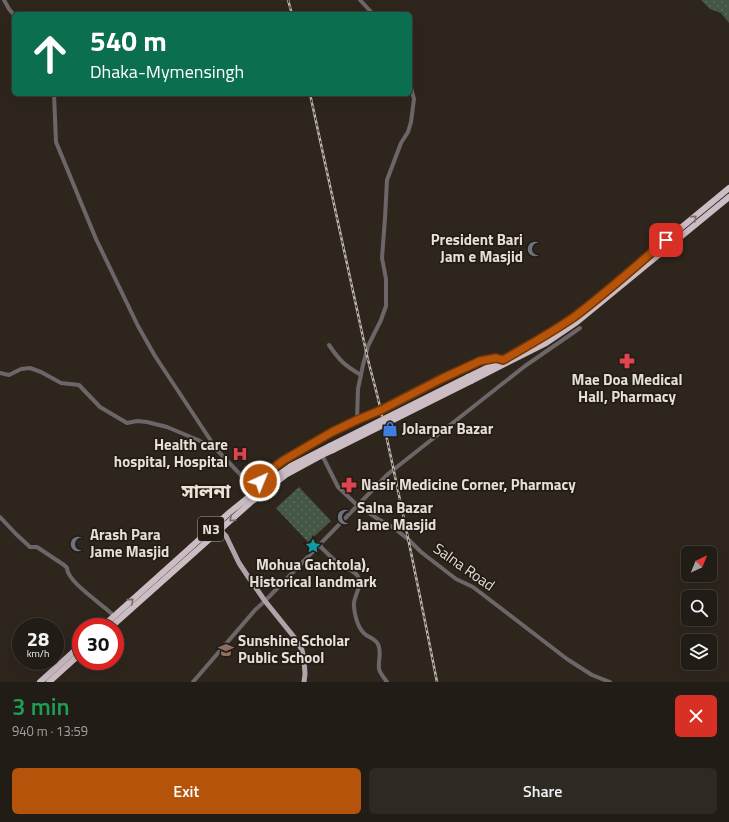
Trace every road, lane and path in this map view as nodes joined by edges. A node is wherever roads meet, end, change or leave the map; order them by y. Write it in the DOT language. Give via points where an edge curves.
graph roads {
  1 [pos="4,0"];
  2 [pos="360,0"];
  3 [pos="371,12"];
  4 [pos="12,13"];
  5 [pos="412,91"];
  6 [pos="54,96"];
  7 [pos="729,188"];
  8 [pos="729,197"];
  9 [pos="580,328"];
  10 [pos="329,345"];
  11 [pos="503,360"];
  12 [pos="0,373"];
  13 [pos="361,375"];
  14 [pos="469,379"];
  15 [pos="357,420"];
  16 [pos="332,448"];
  17 [pos="217,450"];
  18 [pos="322,455"];
  19 [pos="264,486"];
  20 [pos="256,491"];
  21 [pos="358,505"];
  22 [pos="0,517"];
  23 [pos="220,530"];
  24 [pos="319,545"];
  25 [pos="265,601"];
  26 [pos="114,616"];
  27 [pos="121,618"];
  28 [pos="72,653"];
  29 [pos="72,662"];
  30 [pos="40,682"];
  31 [pos="49,682"];
  32 [pos="193,682"];
  33 [pos="304,682"];
  34 [pos="387,682"];
  35 [pos="610,682"];
  1 -- 4 [label="street"];
  2 -- 3 [label="street"];
  5 -- 13 [label="street" via="414,108 411,122 387,180 382,258 386,279 386,306 368,346"];
  6 -- 17 [label="street" via="56,142 96,239 155,356"];
  11 -- 7 [label="highway, N3, one-way" via="578,314"];
  8 -- 14 [label="highway, N3" via="577,322 546,343"];
  9 -- 21 [label="street" via="525,366 388,474"];
  10 -- 13 [label="street" via="342,363"];
  11 -- 14 [label="highway, N3"];
  11 -- 15 [label="street" via="496,358 475,363"];
  12 -- 17 [label="street" via="9,375 30,368 61,383 79,385 100,407 127,423 147,422 167,427"];
  13 -- 15 [label="street"];
  14 -- 16 [label="highway, N3, bridge"];
  15 -- 19 [label="street" via="272,468 260,479"];
  16 -- 18 [label="highway, N3"];
  16 -- 19 [label="highway, N3" via="291,466"];
  17 -- 20 [label="street"];
  18 -- 21 [label="street, Salna Road" via="338,486"];
  18 -- 23 [label="highway, N3, one-way" via="287,474"];
  19 -- 20 [label="highway, N3"];
  26 -- 20 [label="highway, N3, one-way"];
  21 -- 24 [label="street"];
  21 -- 35 [label="street, Salna Road" via="394,528 456,579 473,587 567,658 592,675"];
  22 -- 26 [label="street" via="30,547 37,547 64,565 75,583"];
  23 -- 25 [label="main road"];
  23 -- 27 [label="highway, N3"];
  24 -- 25 [label="street"];
  24 -- 34 [label="street" via="338,563 358,575 360,584 354,602 356,614 362,631 379,646 379,668"];
  25 -- 32 [label="street"];
  25 -- 33 [label="main road" via="302,650"];
  28 -- 30 [label="highway"];
  29 -- 31 [label="highway"];
}
